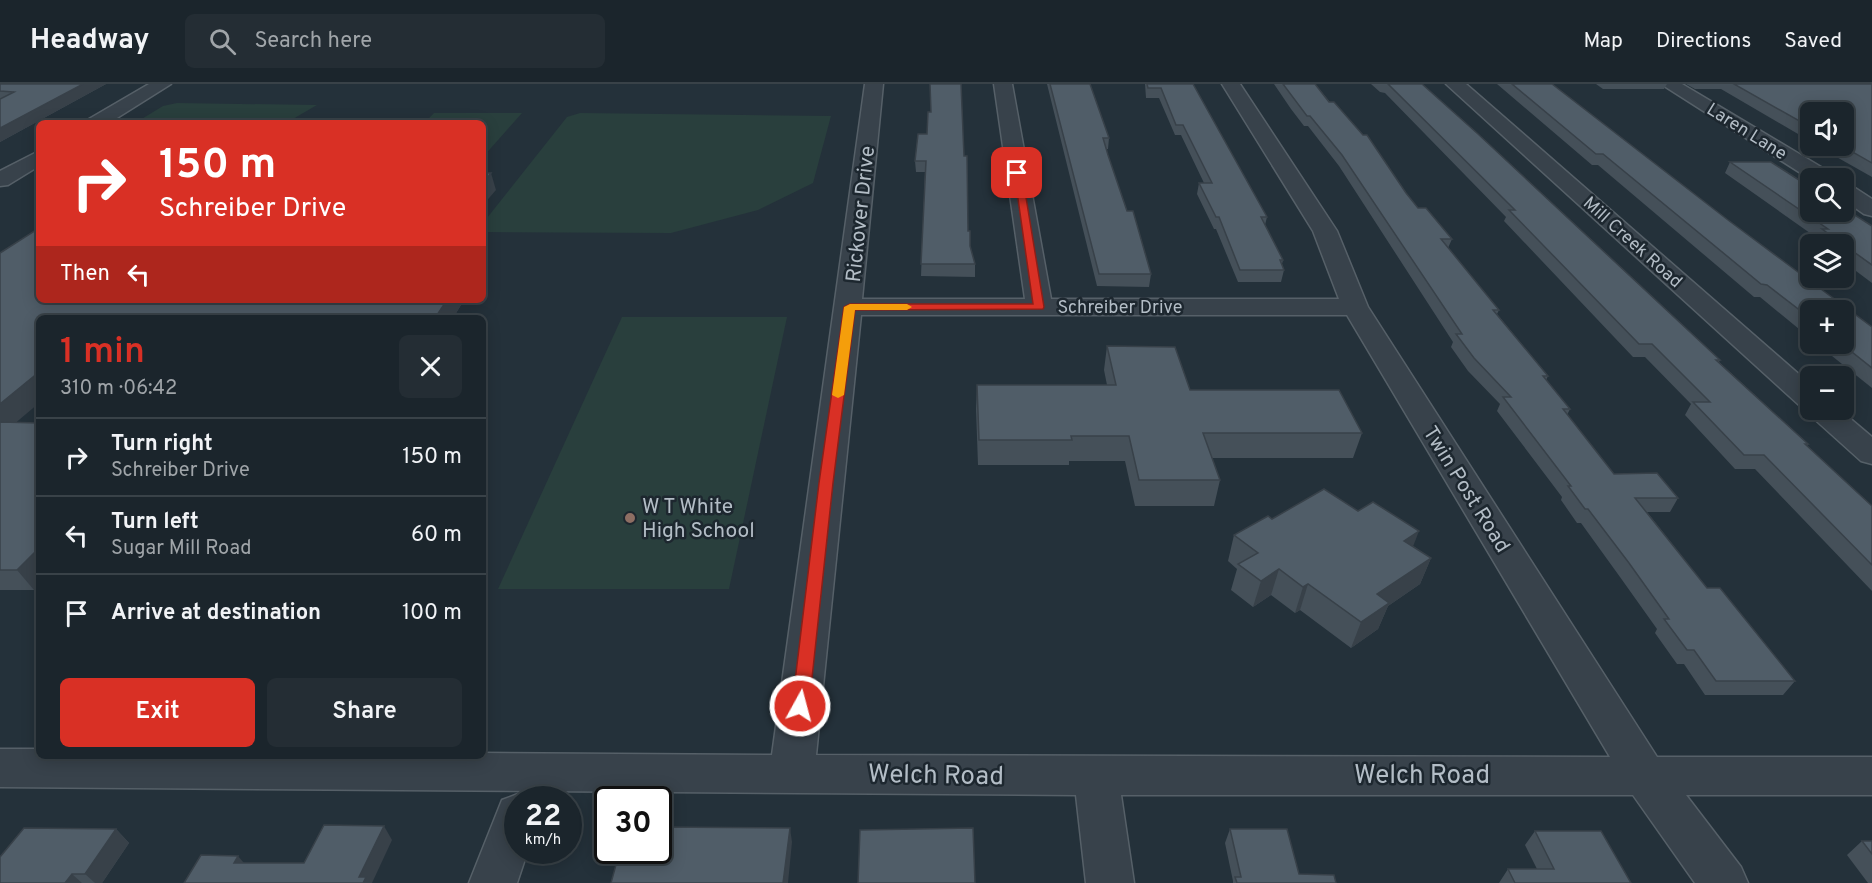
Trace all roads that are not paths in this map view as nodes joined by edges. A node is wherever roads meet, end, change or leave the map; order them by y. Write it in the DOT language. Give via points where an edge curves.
graph roads {
  1 [pos="162,84"];
  2 [pos="874,84"];
  3 [pos="1003,84"];
  4 [pos="1231,84"];
  5 [pos="1455,84"];
  6 [pos="1670,84"];
  7 [pos="101,120"];
  8 [pos="36,159"];
  9 [pos="1807,168"];
  10 [pos="0,180"];
  11 [pos="1854,197"];
  12 [pos="1872,209"];
  13 [pos="850,307"];
  14 [pos="1039,307"];
  15 [pos="1355,308"];
  16 [pos="1800,390"];
  17 [pos="1833,420"];
  18 [pos="1872,454"];
  19 [pos="0,768"];
  20 [pos="792,773"];
  21 [pos="1644,775"];
  22 [pos="1096,776"];
  23 [pos="1872,776"];
  24 [pos="528,785"];
  25 [pos="504,853"];
  26 [pos="493,883"];
  27 [pos="1110,883"];
  28 [pos="1724,883"];
  1 -- 7 [label="street"];
  2 -- 13 [label="street, Rickover Drive"];
  3 -- 14 [label="street"];
  4 -- 15 [label="street, Twin Post Road" via="1324,231"];
  5 -- 16 [label="street, Mill Creek Road"];
  6 -- 9 [label="street, Laren Lane"];
  8 -- 10 [label="street"];
  11 -- 12 [label="street"];
  13 -- 14 [label="street, Schreiber Drive"];
  13 -- 20 [label="street, Rickover Drive"];
  14 -- 15 [label="street, Schreiber Drive"];
  15 -- 21 [label="street, Twin Post Road"];
  17 -- 18 [label="street"];
  19 -- 24 [label="street, Welch Road"];
  20 -- 22 [label="street, Welch Road"];
  20 -- 24 [label="street, Welch Road"];
  21 -- 22 [label="street, Welch Road"];
  21 -- 23 [label="street, Welch Road"];
  21 -- 28 [label="street, Twin Post Road"];
  22 -- 27 [label="street"];
  25 -- 26 [label="street"];
}
